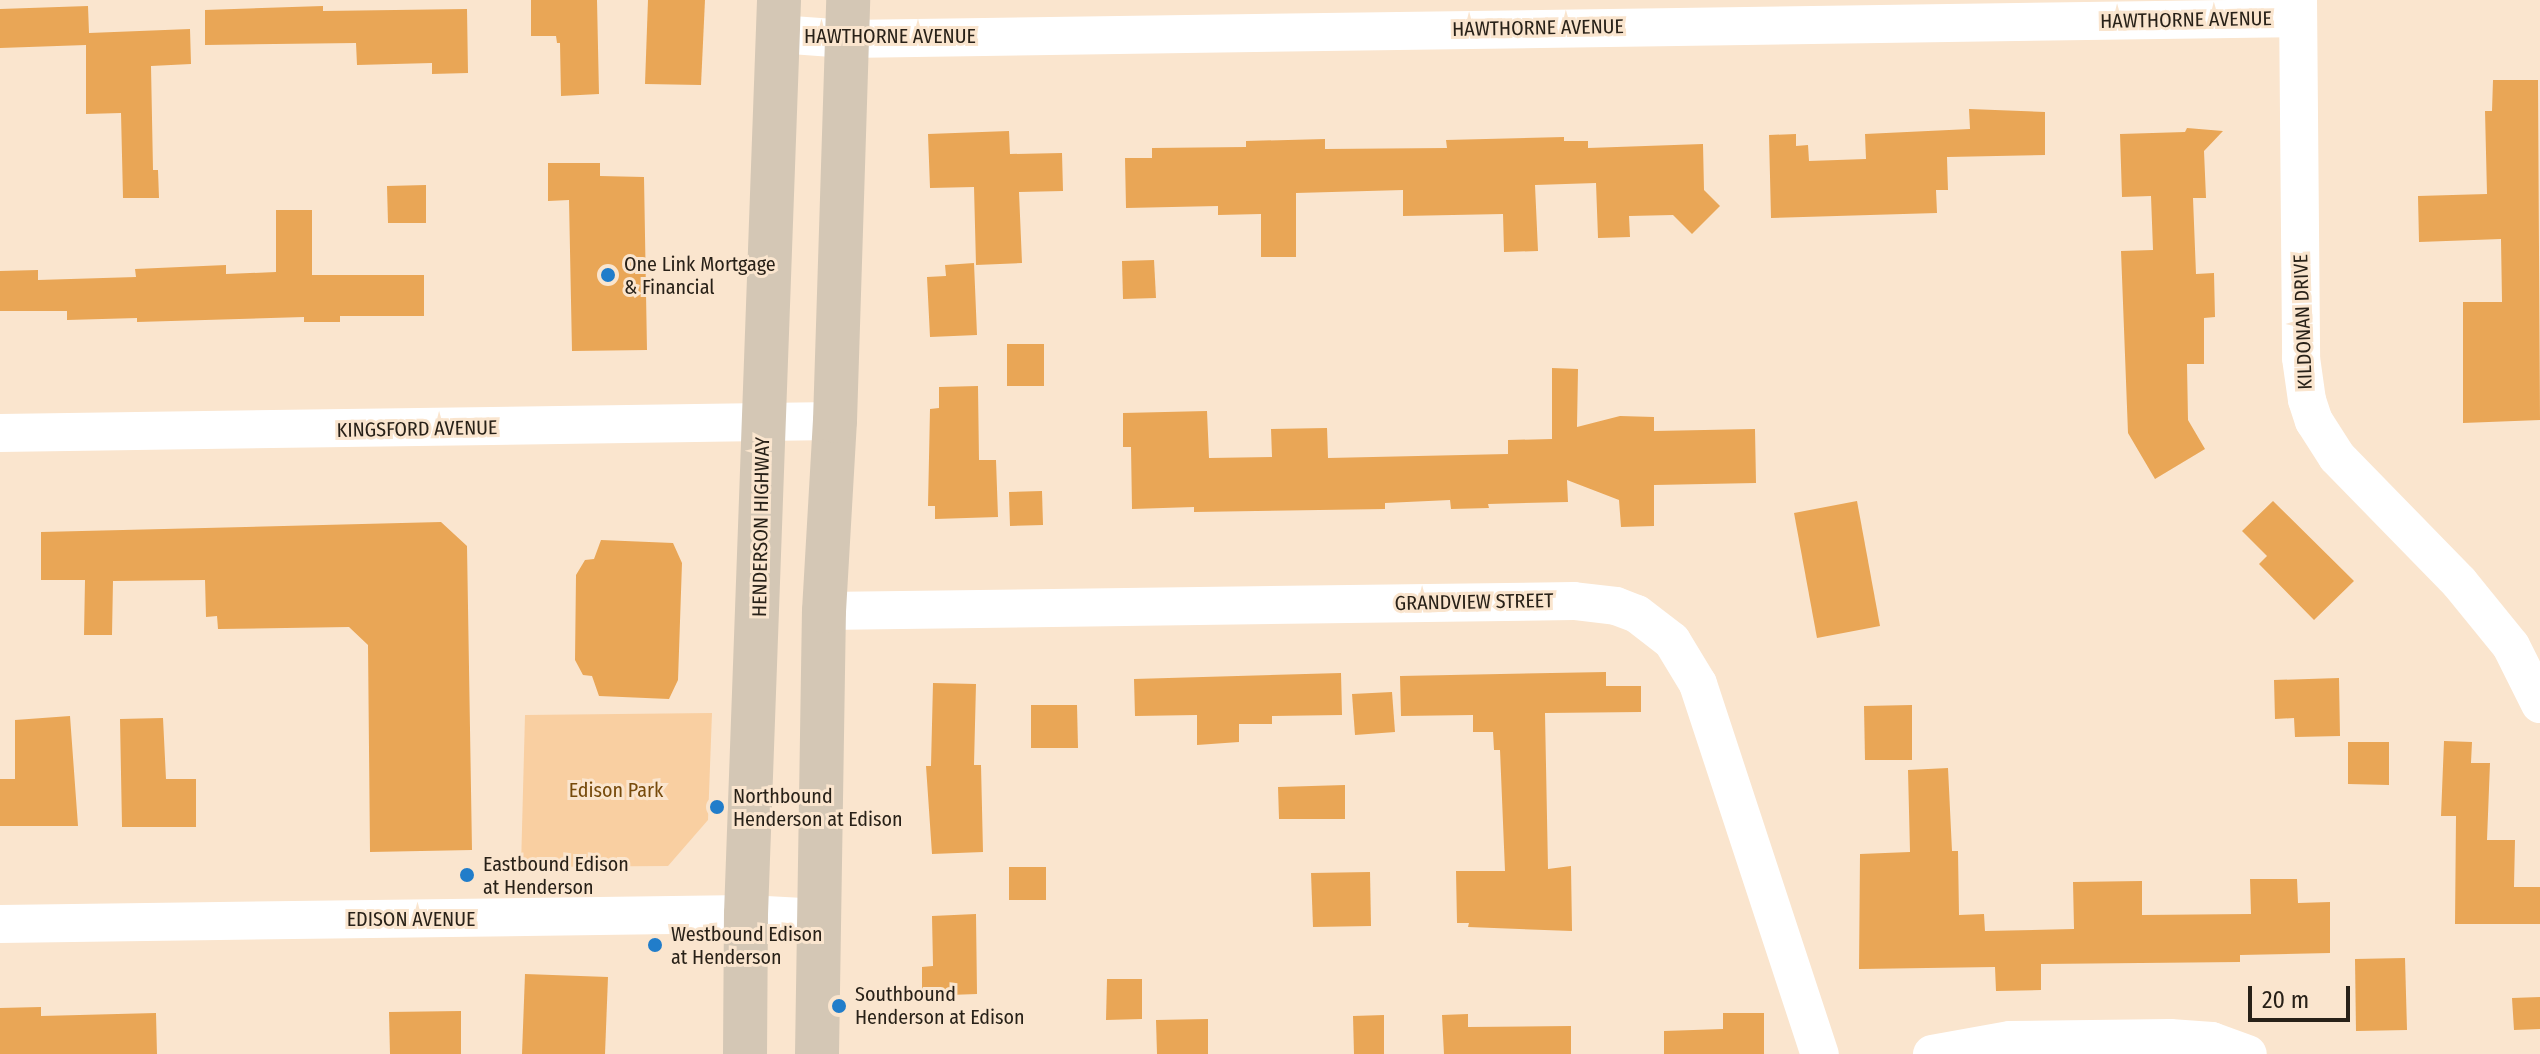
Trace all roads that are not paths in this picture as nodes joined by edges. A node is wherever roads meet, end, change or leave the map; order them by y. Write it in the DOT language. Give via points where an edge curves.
graph roads {
  1 [pos="2298,9"];
  2 [pos="1539,14"];
  3 [pos="779,17"];
  4 [pos="848,19"];
  5 [pos="835,421"];
  6 [pos="764,422"];
  7 [pos="0,433"];
  8 [pos="824,611"];
  9 [pos="2540,704"];
  10 [pos="746,914"];
  11 [pos="821,918"];
  12 [pos="0,924"];
  13 [pos="745,1054"];
  14 [pos="817,1054"];
  15 [pos="1820,1054"];
  16 [pos="1932,1054"];
  17 [pos="2248,1054"];
  1 -- 2 [label="street, HAWTHORNE AVENUE"];
  1 -- 9 [label="street, KILDONAN DRIVE" via="2301,358 2314,421 2337,457 2459,582 2511,646"];
  2 -- 4 [label="street, HAWTHORNE AVENUE"];
  3 -- 4 [label="street, HAWTHORNE AVENUE"];
  3 -- 6 [label="main road, HENDERSON HIGHWAY"];
  4 -- 5 [label="main road"];
  5 -- 6 [label="street, KINGSFORD AVENUE"];
  5 -- 8 [label="main road"];
  6 -- 7 [label="street, KINGSFORD AVENUE"];
  6 -- 10 [label="main road, HENDERSON HIGHWAY"];
  8 -- 11 [label="main road"];
  8 -- 15 [label="street, GRANDVIEW STREET" via="1574,601 1637,614 1672,641 1698,684"];
  10 -- 11 [label="street, EDISON AVENUE"];
  10 -- 12 [label="street, EDISON AVENUE"];
  10 -- 13 [label="main road, HENDERSON HIGHWAY"];
  11 -- 14 [label="main road"];
  16 -- 17 [label="street" via="2010,1040 2170,1038 2212,1041"];
}
